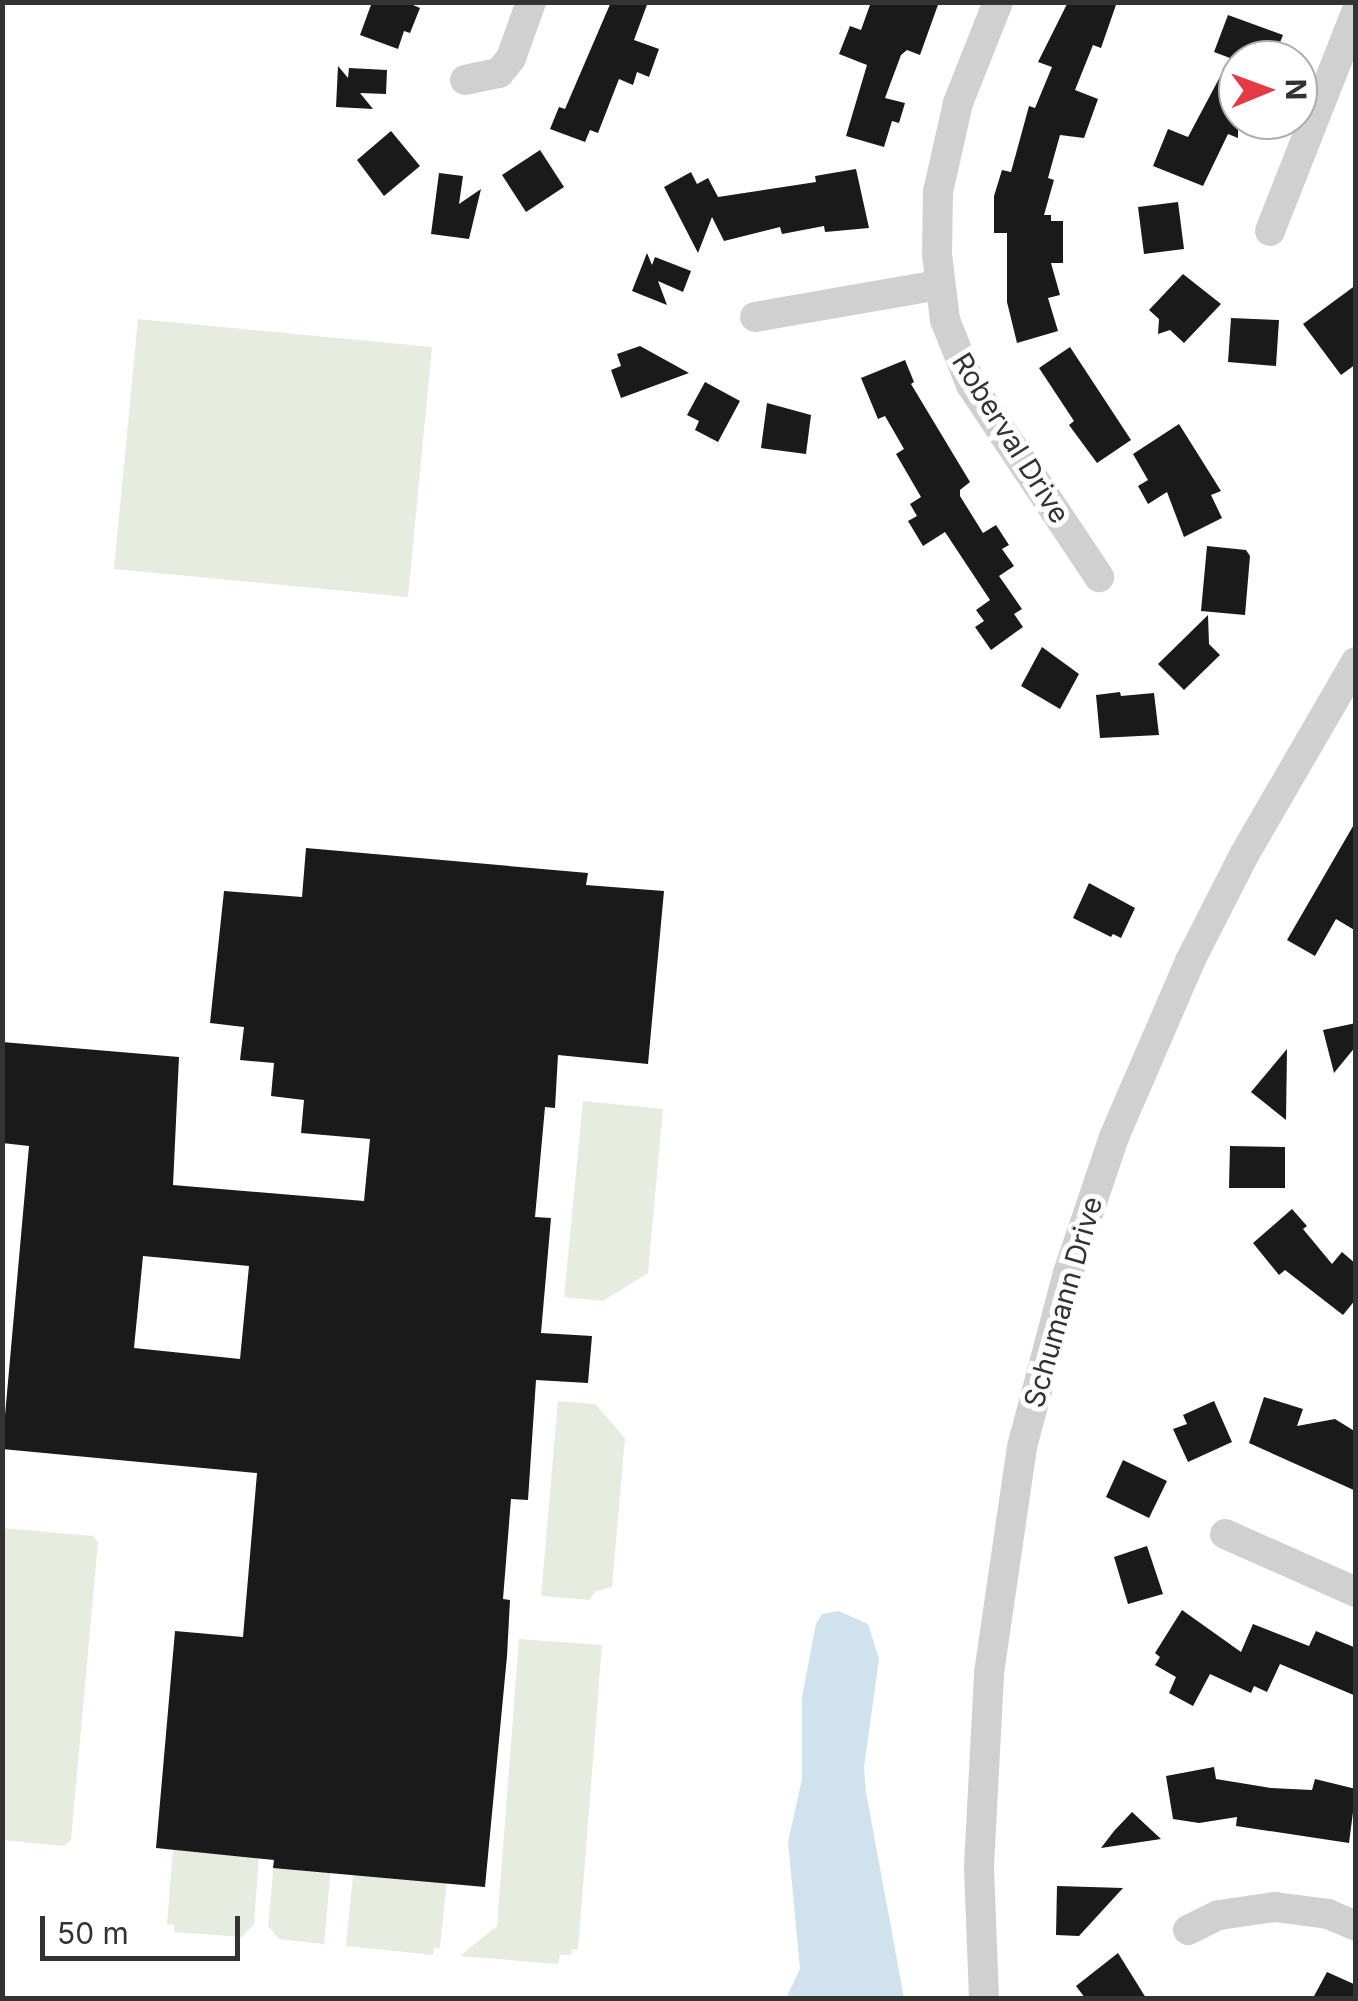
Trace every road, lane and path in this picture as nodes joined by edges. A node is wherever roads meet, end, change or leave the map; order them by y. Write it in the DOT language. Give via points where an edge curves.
graph roads {
  1 [pos="531,2"];
  2 [pos="998,2"];
  3 [pos="1356,12"];
  4 [pos="465,80"];
  5 [pos="1270,231"];
  6 [pos="940,285"];
  7 [pos="755,317"];
  8 [pos="1099,577"];
  9 [pos="1356,662"];
  10 [pos="1224,1534"];
  11 [pos="1356,1592"];
  12 [pos="1356,1926"];
  13 [pos="1188,1930"];
  14 [pos="984,1998"];
  1 -- 4 [label="street" via="511,58 499,72"];
  2 -- 6 [label="street, Roberval Drive" via="947,142 938,192"];
  3 -- 5 [label="street"];
  6 -- 7 [label="street"];
  6 -- 8 [label="street, Roberval Drive" via="954,350 971,385"];
  9 -- 14 [label="street, Schumann Drive" via="1190,962 1114,1137 1068,1272 1022,1447 989,1673 979,1866"];
  10 -- 11 [label="street"];
  12 -- 13 [label="street" via="1275,1906 1219,1915"];
}
